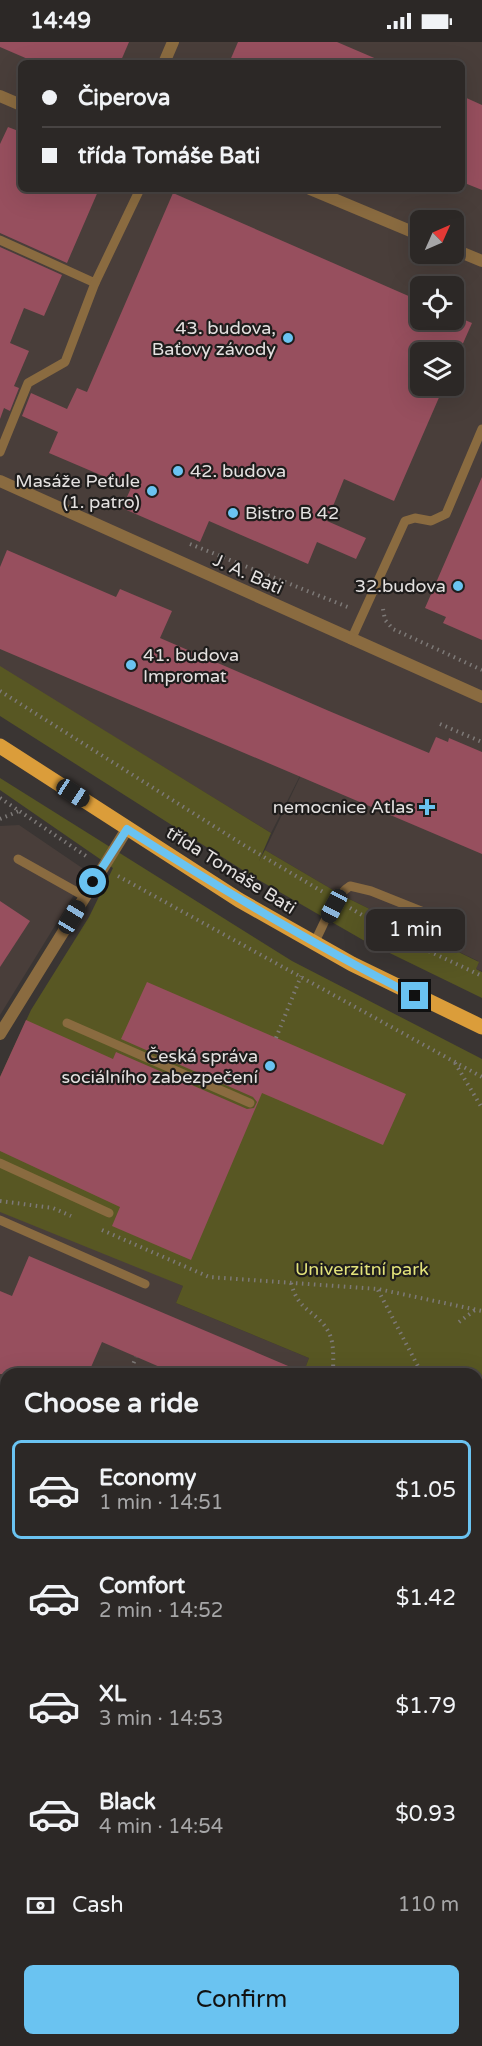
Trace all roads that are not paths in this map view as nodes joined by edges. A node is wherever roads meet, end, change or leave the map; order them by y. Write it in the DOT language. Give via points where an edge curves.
graph roads {
  1 [pos="173,42"];
  2 [pos="165,60"];
  3 [pos="0,96"];
  4 [pos="18,104"];
  5 [pos="139,192"];
  6 [pos="317,192"];
  7 [pos="410,231"];
  8 [pos="0,240"];
  9 [pos="464,254"];
  10 [pos="482,261"];
  11 [pos="95,284"];
  12 [pos="482,429"];
  13 [pos="0,452"];
  14 [pos="0,481"];
  15 [pos="351,640"];
  16 [pos="482,697"];
  17 [pos="0,746"];
  18 [pos="127,829"];
  19 [pos="18,859"];
  20 [pos="84,896"];
  21 [pos="436,917"];
  22 [pos="314,943"];
  23 [pos="67,1023"];
  24 [pos="482,1027"];
  25 [pos="0,1034"];
  26 [pos="250,1103"];
  27 [pos="0,1163"];
  28 [pos="109,1213"];
  29 [pos="0,1220"];
  30 [pos="145,1284"];
  1 -- 2 [label="street"];
  3 -- 4 [label="street"];
  5 -- 11 [label="lane"];
  6 -- 7 [label="street"];
  8 -- 11 [label="lane"];
  9 -- 10 [label="street"];
  11 -- 13 [label="lane" via="65,362 28,383"];
  12 -- 15 [label="lane" via="446,514 431,521 405,521"];
  14 -- 15 [label="street, J. A. Bati"];
  15 -- 16 [label="street, J. A. Bati"];
  17 -- 18 [label="main road, třída Tomáše Bati"];
  18 -- 20 [label="street"];
  18 -- 22 [label="main road, třída Tomáše Bati"];
  19 -- 20 [label="lane"];
  20 -- 25 [label="street"];
  21 -- 22 [label="lane" via="357,886 344,890"];
  22 -- 24 [label="main road, třída Tomáše Bati"];
  23 -- 26 [label="lane"];
  27 -- 28 [label="lane"];
  29 -- 30 [label="lane"];
}
